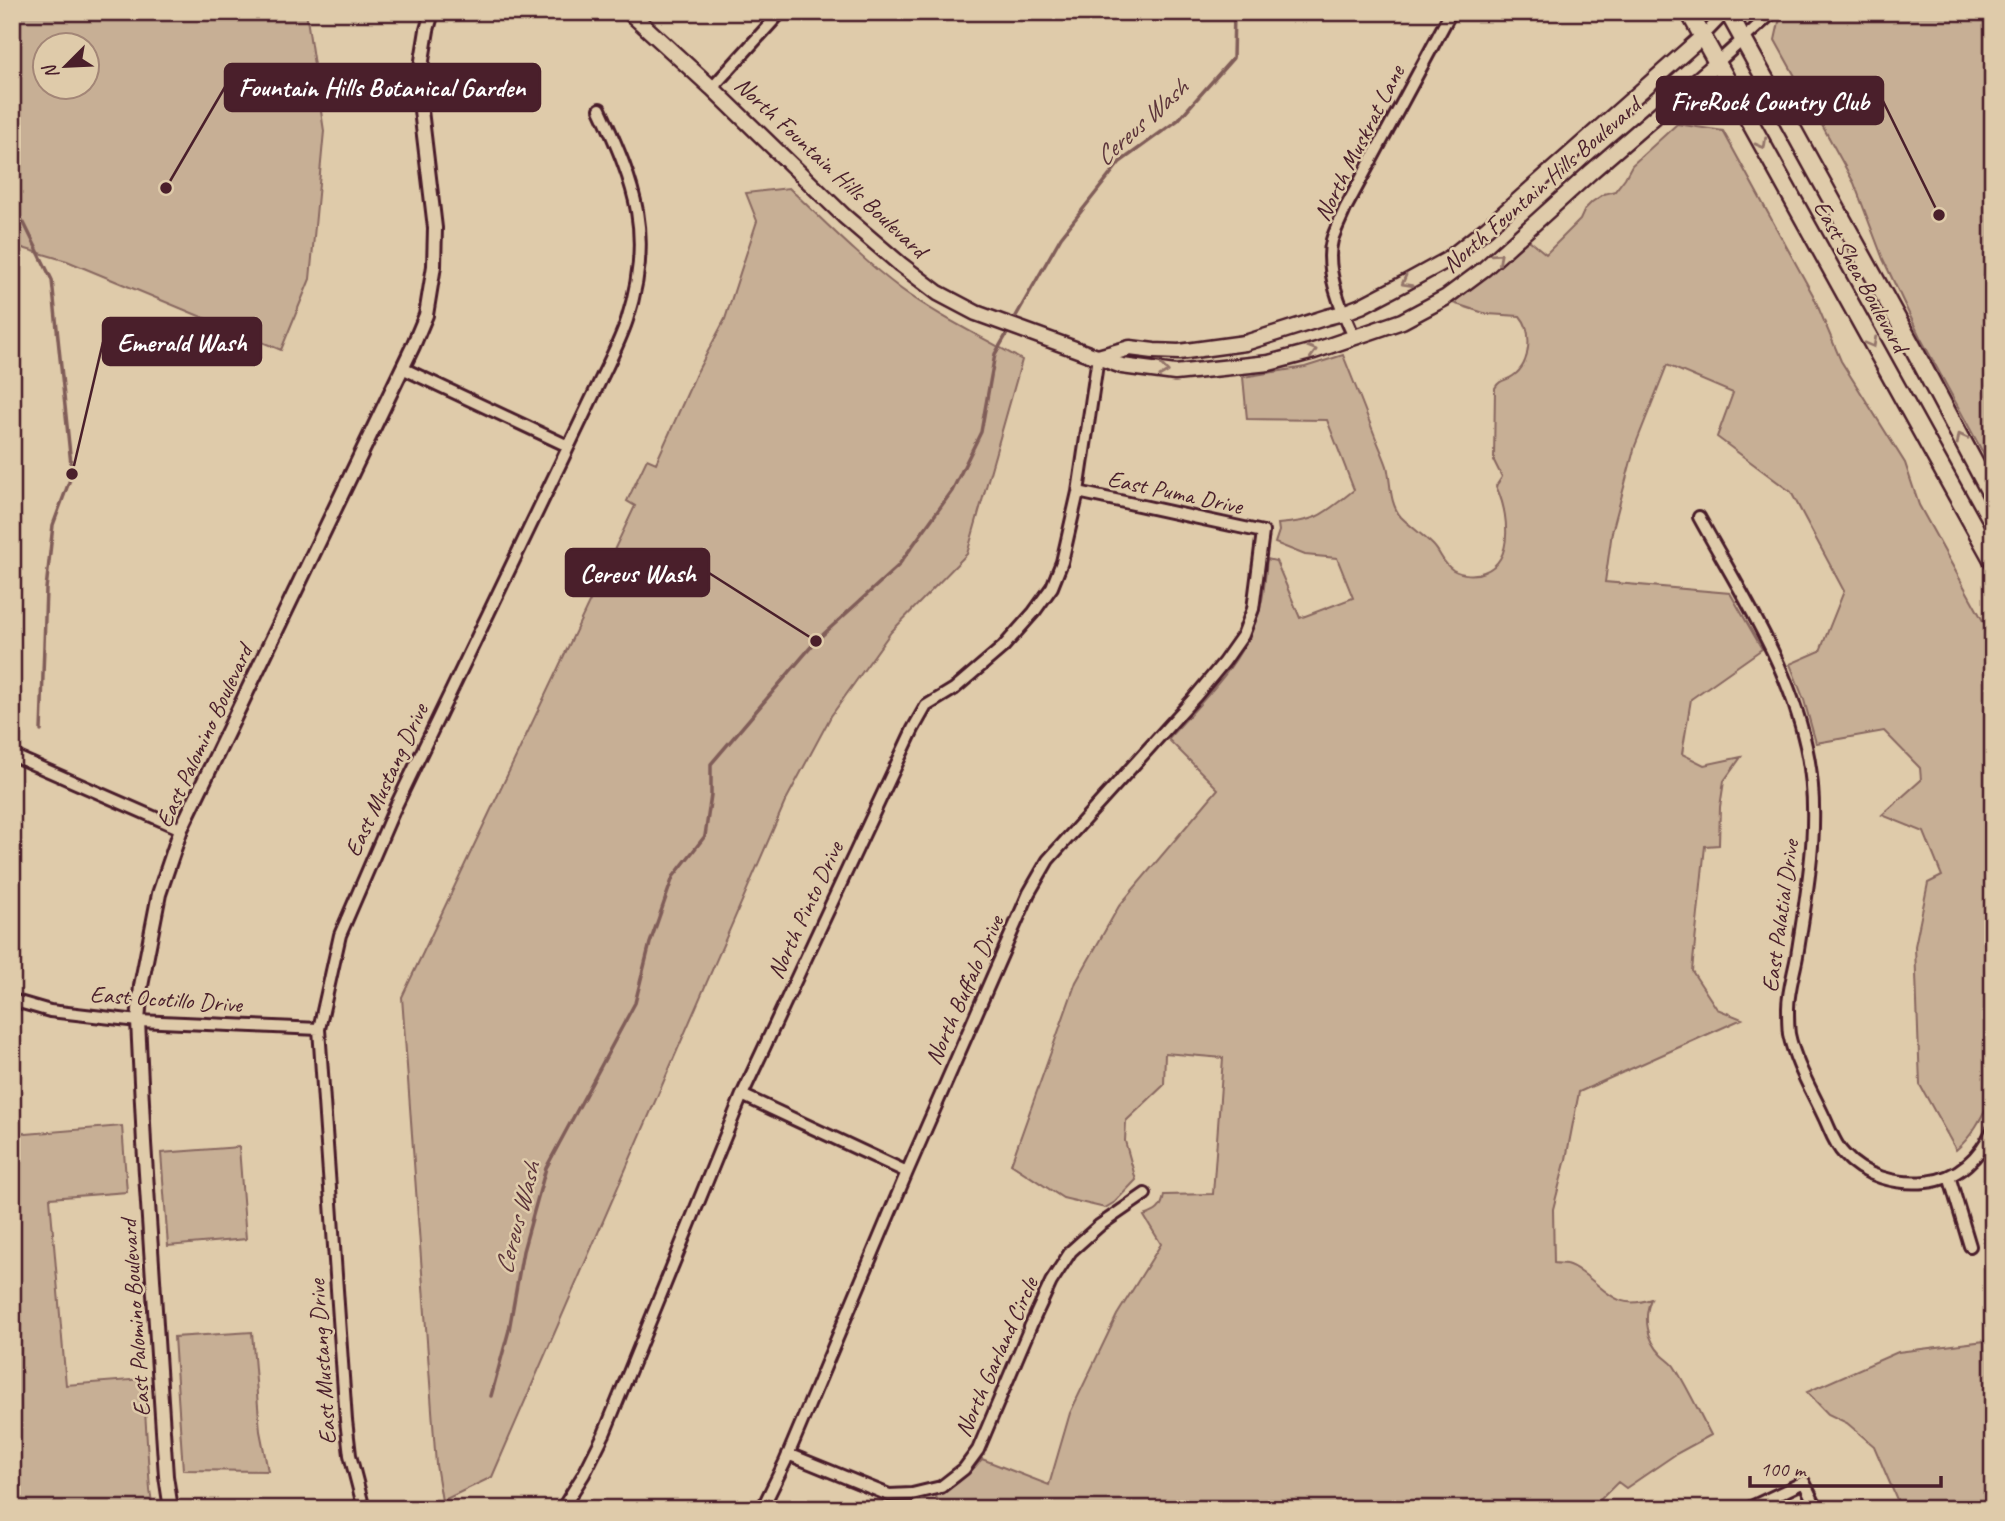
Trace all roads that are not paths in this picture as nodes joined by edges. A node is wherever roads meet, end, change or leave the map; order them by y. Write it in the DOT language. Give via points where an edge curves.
graph roads {
  1 [pos="432,12"];
  2 [pos="629,12"];
  3 [pos="781,12"];
  4 [pos="1451,12"];
  5 [pos="1689,12"];
  6 [pos="1727,12"];
  7 [pos="1773,12"];
  8 [pos="1703,36"];
  9 [pos="1744,39"];
  10 [pos="1717,63"];
  11 [pos="712,88"];
  12 [pos="600,109"];
  13 [pos="1343,313"];
  14 [pos="1354,337"];
  15 [pos="1098,357"];
  16 [pos="402,369"];
  17 [pos="568,446"];
  18 [pos="1078,492"];
  19 [pos="1993,498"];
  20 [pos="1699,517"];
  21 [pos="1263,532"];
  22 [pos="1993,561"];
  23 [pos="12,755"];
  24 [pos="181,829"];
  25 [pos="12,1000"];
  26 [pos="138,1021"];
  27 [pos="319,1029"];
  28 [pos="742,1095"];
  29 [pos="1993,1129"];
  30 [pos="907,1172"];
  31 [pos="1949,1176"];
  32 [pos="1145,1194"];
  33 [pos="1970,1245"];
  34 [pos="788,1454"];
  35 [pos="171,1509"];
  36 [pos="363,1509"];
  37 [pos="562,1509"];
  38 [pos="762,1509"];
  39 [pos="1747,1509"];
  40 [pos="1817,1509"];
  1 -- 16 [label="street, East Palomino Boulevard" via="418,85 435,228 434,267 426,315"];
  2 -- 11 [label="main road, North Fountain Hills Boulevard"];
  3 -- 11 [label="street"];
  4 -- 13 [label="street, North Muskrat Lane" via="1345,209 1332,242 1331,270"];
  5 -- 8 [label="main road, East Shea Boulevard"];
  6 -- 8 [label="street"];
  6 -- 9 [label="main road, East Shea Boulevard"];
  7 -- 9 [label="street"];
  8 -- 10 [label="main road, East Shea Boulevard"];
  8 -- 13 [label="main road, North Fountain Hills Boulevard, one-way" via="1447,260"];
  9 -- 10 [label="street"];
  19 -- 9 [label="main road, East Shea Boulevard, one-way"];
  14 -- 10 [label="main road, North Fountain Hills Boulevard, one-way" via="1445,298 1484,269"];
  10 -- 22 [label="main road, East Shea Boulevard, one-way"];
  11 -- 15 [label="main road, North Fountain Hills Boulevard" via="844,216 938,293 976,313"];
  12 -- 17 [label="street, East Mustang Drive" via="632,186 640,255 626,323"];
  13 -- 14 [label="street, North Muskrat Lane"];
  13 -- 15 [label="main road, North Fountain Hills Boulevard" via="1245,343 1179,352 1130,348"];
  15 -- 14 [label="main road, North Fountain Hills Boulevard, one-way" via="1122,366 1175,373 1269,363"];
  15 -- 18 [label="street, North Pinto Drive"];
  16 -- 17 [label="street"];
  16 -- 24 [label="street, East Palomino Boulevard"];
  17 -- 27 [label="street, East Mustang Drive" via="359,887 340,935"];
  18 -- 21 [label="street, East Puma Drive"];
  18 -- 28 [label="street, North Pinto Drive" via="1052,587 1003,647 954,689 926,706 913,729"];
  20 -- 31 [label="street, East Palatial Drive" via="1781,668 1807,747 1814,841 1788,1005 1794,1052 1838,1146 1850,1160 1864,1170 1900,1182"];
  21 -- 30 [label="street, North Buffalo Drive" via="1253,609 1243,635 1195,697 1048,860 1029,893"];
  23 -- 24 [label="street"];
  24 -- 26 [label="street, East Palomino Boulevard" via="159,894"];
  25 -- 26 [label="street, East Ocotillo Drive" via="50,1012"];
  26 -- 27 [label="street, East Ocotillo Drive"];
  26 -- 35 [label="street, East Palomino Boulevard"];
  27 -- 36 [label="street, East Mustang Drive" via="346,1420"];
  28 -- 30 [label="street"];
  28 -- 37 [label="street, North Pinto Drive" via="604,1434"];
  29 -- 31 [label="street, East Palatial Drive" via="1972,1161"];
  30 -- 34 [label="street, North Buffalo Drive"];
  31 -- 33 [label="street"];
  32 -- 34 [label="street, North Garland Circle" via="1070,1251 1031,1325 978,1450 964,1469 941,1487 889,1494"];
  34 -- 38 [label="street, North Buffalo Drive"];
  39 -- 40 [label="street" via="1804,1482"];
}
